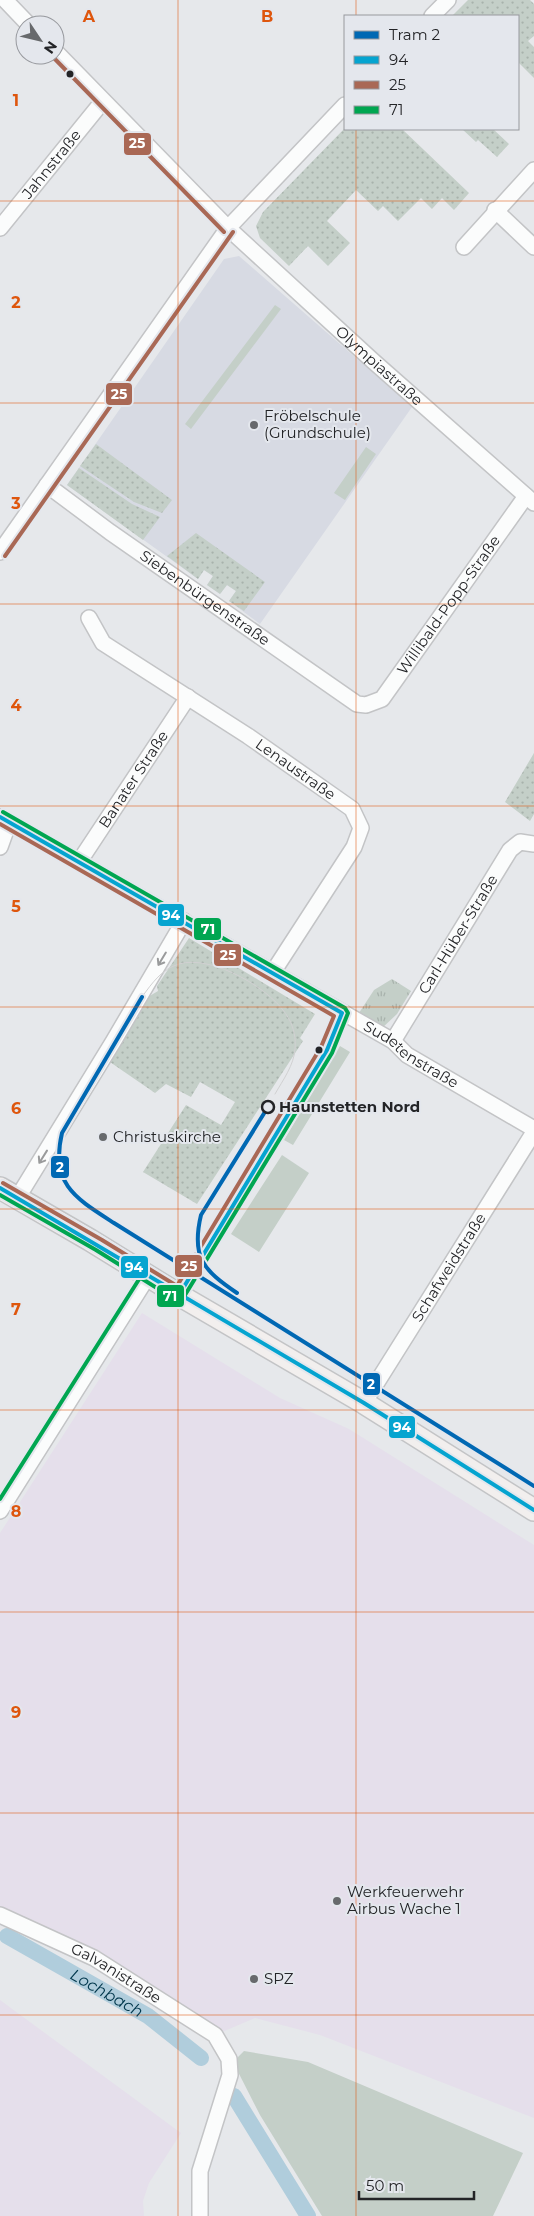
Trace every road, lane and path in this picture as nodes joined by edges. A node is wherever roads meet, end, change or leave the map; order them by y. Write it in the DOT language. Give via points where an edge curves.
graph roads {
  1 [pos="5,0"];
  2 [pos="448,0"];
  3 [pos="19,15"];
  4 [pos="433,15"];
  5 [pos="65,61"];
  6 [pos="103,101"];
  7 [pos="344,106"];
  8 [pos="534,170"];
  9 [pos="495,210"];
  10 [pos="0,228"];
  11 [pos="228,228"];
  12 [pos="464,247"];
  13 [pos="534,247"];
  14 [pos="47,485"];
  15 [pos="530,499"];
  16 [pos="0,552"];
  17 [pos="89,618"];
  18 [pos="188,697"];
  19 [pos="366,704"];
  20 [pos="5,820"];
  21 [pos="534,844"];
  22 [pos="0,846"];
  23 [pos="80,862"];
  24 [pos="184,922"];
  25 [pos="273,972"];
  26 [pos="393,1041"];
  27 [pos="534,1130"];
  28 [pos="9,1193"];
  29 [pos="148,1276"];
  30 [pos="364,1403"];
  31 [pos="534,1510"];
  32 [pos="0,1511"];
  33 [pos="0,1915"];
  34 [pos="200,2216"];
  1 -- 3 [label="street"];
  2 -- 4 [label="street"];
  5 -- 6 [label="street, Olympiastraße"];
  6 -- 10 [label="street, Jahnstraße"];
  6 -- 11 [label="street, Olympiastraße"];
  7 -- 11 [label="street"];
  8 -- 9 [label="street"];
  9 -- 12 [label="street"];
  9 -- 13 [label="street"];
  11 -- 14 [label="street"];
  11 -- 15 [label="street, Olympiastraße"];
  14 -- 16 [label="street"];
  14 -- 19 [label="street, Siebenbürgenstraße" via="357,704"];
  15 -- 19 [label="street, Willibald-Popp-Straße" via="382,699"];
  17 -- 18 [label="street, Lenaustraße" via="103,643"];
  18 -- 23 [label="street, Banater Straße"];
  18 -- 25 [label="street, Lenaustraße" via="352,809 361,828 354,847"];
  20 -- 22 [label="street"];
  20 -- 23 [label="street, Sudetenstraße"];
  21 -- 26 [label="street, Carl-Hüber-Straße" via="520,842 510,850"];
  23 -- 24 [label="street, Sudetenstraße"];
  24 -- 25 [label="street, Sudetenstraße"];
  24 -- 28 [label="street, one-way" via="118,1034"];
  25 -- 26 [label="street, Sudetenstraße"];
  26 -- 27 [label="street, Sudetenstraße" via="408,1055"];
  27 -- 30 [label="street, Schafweidstraße"];
  28 -- 29 [label="main road"];
  29 -- 30 [label="main road"];
  29 -- 32 [label="street"];
  30 -- 31 [label="main road"];
  33 -- 34 [label="street, Galvanistraße" via="94,1958 214,2035 230,2059 230,2075 200,2171"];
}
